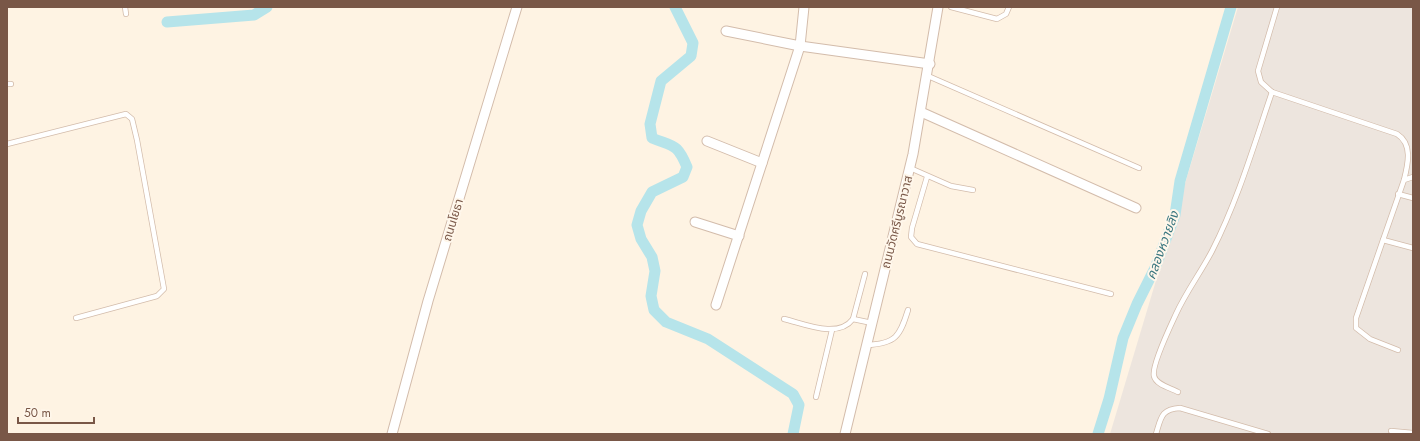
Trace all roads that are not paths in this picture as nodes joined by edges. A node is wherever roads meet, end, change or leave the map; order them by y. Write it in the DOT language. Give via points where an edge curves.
graph roads {
  1 [pos="125,7"];
  2 [pos="517,7"];
  3 [pos="804,7"];
  4 [pos="938,7"];
  5 [pos="951,7"];
  6 [pos="1009,7"];
  7 [pos="1276,7"];
  8 [pos="126,14"];
  9 [pos="726,31"];
  10 [pos="800,46"];
  11 [pos="930,64"];
  12 [pos="928,76"];
  13 [pos="1272,92"];
  14 [pos="921,112"];
  15 [pos="707,141"];
  16 [pos="7,144"];
  17 [pos="762,163"];
  18 [pos="910,168"];
  19 [pos="1139,168"];
  20 [pos="927,177"];
  21 [pos="1413,177"];
  22 [pos="1404,180"];
  23 [pos="973,190"];
  24 [pos="1398,194"];
  25 [pos="1413,198"];
  26 [pos="1136,208"];
  27 [pos="695,222"];
  28 [pos="738,236"];
  29 [pos="1383,240"];
  30 [pos="1413,248"];
  31 [pos="865,274"];
  32 [pos="1111,294"];
  33 [pos="716,305"];
  34 [pos="908,310"];
  35 [pos="76,318"];
  36 [pos="784,319"];
  37 [pos="853,319"];
  38 [pos="872,323"];
  39 [pos="832,330"];
  40 [pos="866,345"];
  41 [pos="1398,350"];
  42 [pos="1178,392"];
  43 [pos="816,397"];
  44 [pos="1391,431"];
  45 [pos="392,434"];
  46 [pos="845,434"];
  47 [pos="1156,434"];
  48 [pos="1268,434"];
  49 [pos="1413,434"];
  1 -- 8 [label="lane"];
  2 -- 45 [label="street, ถนนโยธา" via="428,301"];
  3 -- 10 [label="street"];
  4 -- 11 [label="street, ถนนวัดศรีบูรณาวาส"];
  5 -- 6 [label="lane" via="997,19 1006,14"];
  7 -- 13 [label="lane" via="1258,71 1261,82"];
  9 -- 10 [label="street"];
  10 -- 11 [label="street"];
  10 -- 17 [label="street"];
  11 -- 12 [label="street, ถนนวัดศรีบูรณาวาส"];
  12 -- 14 [label="street, ถนนวัดศรีบูรณาวาส"];
  12 -- 19 [label="lane"];
  13 -- 22 [label="lane" via="1397,134 1403,138 1409,160"];
  13 -- 42 [label="lane" via="1234,202 1212,251 1183,299 1160,350 1154,377 1157,382"];
  14 -- 18 [label="street, ถนนวัดศรีบูรณาวาส"];
  14 -- 26 [label="street"];
  15 -- 17 [label="street"];
  16 -- 35 [label="lane" via="126,114 132,119 164,289 157,296"];
  17 -- 28 [label="street"];
  18 -- 20 [label="lane"];
  18 -- 38 [label="street, ถนนวัดศรีบูรณาวาส"];
  20 -- 23 [label="lane" via="950,186"];
  20 -- 32 [label="lane" via="912,228 911,237 917,244"];
  21 -- 22 [label="lane"];
  22 -- 24 [label="lane"];
  24 -- 25 [label="lane"];
  24 -- 29 [label="lane"];
  27 -- 28 [label="street"];
  28 -- 33 [label="street"];
  29 -- 30 [label="lane"];
  29 -- 41 [label="lane" via="1356,318 1356,328 1370,339"];
  31 -- 37 [label="lane"];
  34 -- 40 [label="lane" via="898,336 890,341"];
  36 -- 39 [label="lane"];
  37 -- 38 [label="lane"];
  37 -- 39 [label="lane" via="842,329"];
  38 -- 40 [label="street, ถนนวัดศรีบูรณาวาส"];
  39 -- 43 [label="lane"];
  40 -- 46 [label="street, ถนนวัดศรีบูรณาวาส"];
  44 -- 49 [label="lane"];
  47 -- 48 [label="lane" via="1162,415 1169,408 1180,408"];
}
